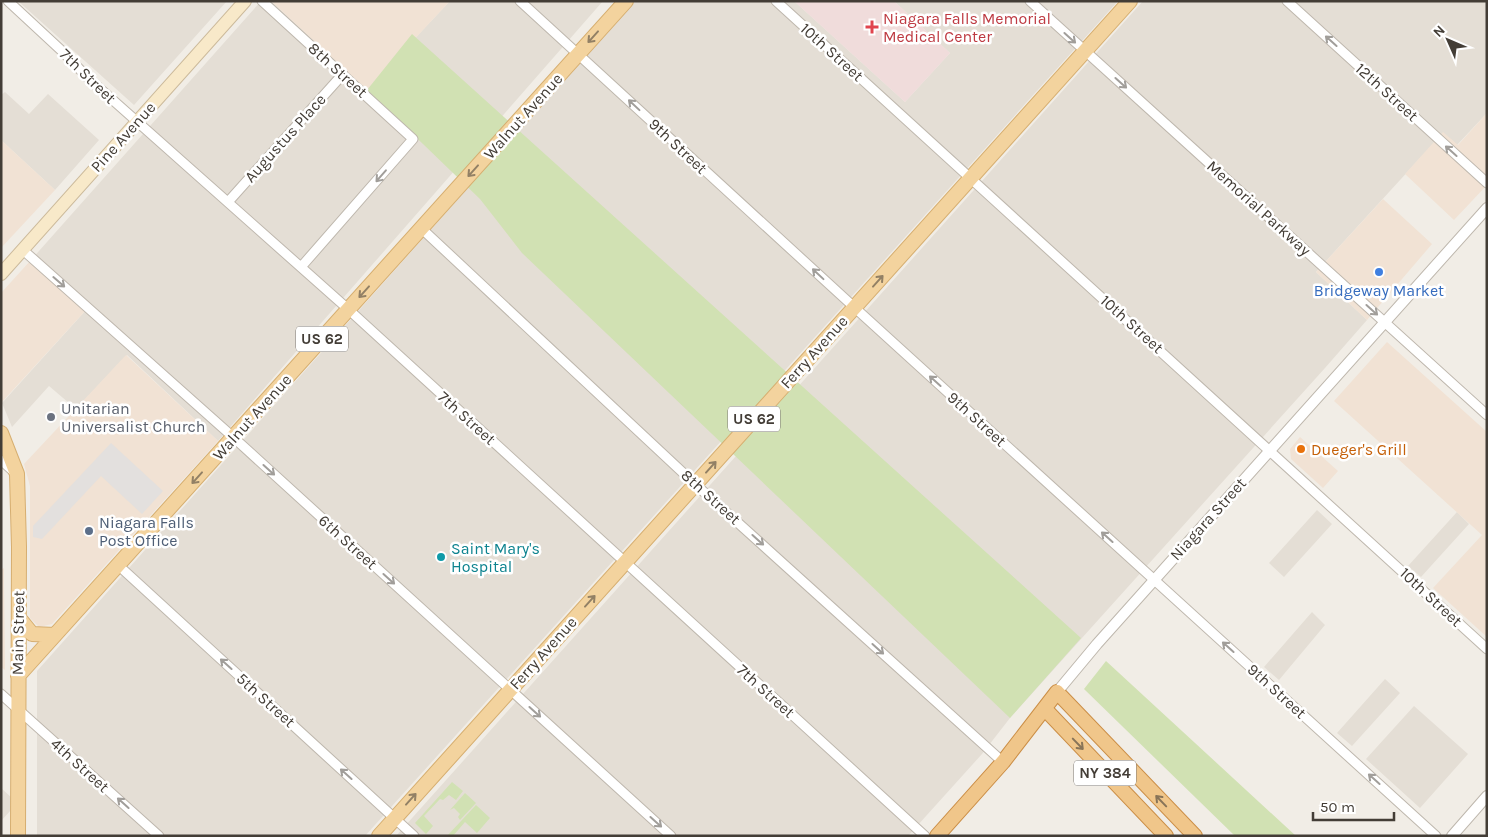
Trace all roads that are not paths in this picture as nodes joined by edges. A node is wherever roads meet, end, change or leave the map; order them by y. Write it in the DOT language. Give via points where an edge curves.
graph roads {
  1 [pos="8,1"];
  2 [pos="245,1"];
  3 [pos="262,1"];
  4 [pos="520,1"];
  5 [pos="626,1"];
  6 [pos="776,1"];
  7 [pos="1030,1"];
  8 [pos="1130,1"];
  9 [pos="1287,1"];
  10 [pos="1085,51"];
  11 [pos="578,54"];
  12 [pos="342,74"];
  13 [pos="136,122"];
  14 [pos="971,178"];
  15 [pos="1487,184"];
  16 [pos="228,202"];
  17 [pos="1487,208"];
  18 [pos="422,228"];
  19 [pos="23,250"];
  20 [pos="301,266"];
  21 [pos="1,274"];
  22 [pos="854,307"];
  23 [pos="348,309"];
  24 [pos="1385,322"];
  25 [pos="1487,414"];
  26 [pos="1,433"];
  27 [pos="233,437"];
  28 [pos="1270,450"];
  29 [pos="1,460"];
  30 [pos="17,474"];
  31 [pos="695,484"];
  32 [pos="625,562"];
  33 [pos="118,565"];
  34 [pos="1154,580"];
  35 [pos="19,618"];
  36 [pos="55,635"];
  37 [pos="1487,648"];
  38 [pos="18,676"];
  39 [pos="510,690"];
  40 [pos="1057,692"];
  41 [pos="1,694"];
  42 [pos="18,708"];
  43 [pos="1045,709"];
  44 [pos="1003,762"];
  45 [pos="1487,796"];
  46 [pos="394,818"];
  47 [pos="18,836"];
  48 [pos="159,836"];
  49 [pos="379,836"];
  50 [pos="414,836"];
  51 [pos="672,836"];
  52 [pos="925,836"];
  53 [pos="937,836"];
  54 [pos="1166,836"];
  55 [pos="1195,836"];
  56 [pos="1436,836"];
  57 [pos="1452,836"];
  1 -- 13 [label="street, 7th Street"];
  2 -- 13 [label="main road, Pine Avenue"];
  3 -- 12 [label="street, 8th Street"];
  4 -- 11 [label="street, 9th Street"];
  5 -- 11 [label="main road, Walnut Avenue / US 62, one-way"];
  6 -- 14 [label="street, 10th Street"];
  7 -- 10 [label="street, Memorial Parkway, one-way"];
  8 -- 10 [label="main road, Ferry Avenue / US 62"];
  15 -- 9 [label="street, 12th Street, one-way"];
  10 -- 14 [label="main road, Ferry Avenue / US 62"];
  10 -- 24 [label="street, Memorial Parkway, one-way"];
  11 -- 18 [label="main road, Walnut Avenue / US 62, one-way"];
  22 -- 11 [label="street, 9th Street, one-way"];
  12 -- 16 [label="street, Augustus Place"];
  12 -- 20 [label="street, 8th Street, one-way" via="413,139"];
  13 -- 16 [label="street, 7th Street"];
  13 -- 19 [label="main road, Pine Avenue"];
  22 -- 14 [label="main road, Ferry Avenue / US 62, one-way"];
  14 -- 28 [label="street, 10th Street"];
  16 -- 20 [label="street, 7th Street"];
  17 -- 24 [label="street, Niagara Street"];
  18 -- 23 [label="main road, Walnut Avenue / US 62, one-way"];
  18 -- 31 [label="street, 8th Street"];
  19 -- 21 [label="main road, Pine Avenue"];
  19 -- 27 [label="street, 6th Street, one-way"];
  20 -- 23 [label="street, 7th Street"];
  31 -- 22 [label="main road, Ferry Avenue / US 62, one-way"];
  34 -- 22 [label="street, 9th Street, one-way"];
  23 -- 27 [label="main road, Walnut Avenue / US 62"];
  23 -- 32 [label="street, 7th Street"];
  24 -- 25 [label="street, Memorial Parkway"];
  24 -- 28 [label="street, Niagara Street"];
  26 -- 30 [label="main road, Main Street"];
  27 -- 33 [label="main road, Walnut Avenue / US 62, one-way"];
  27 -- 39 [label="street, 6th Street, one-way"];
  28 -- 34 [label="street, Niagara Street"];
  28 -- 37 [label="street, 10th Street"];
  29 -- 30 [label="street"];
  30 -- 35 [label="main road, Main Street"];
  31 -- 32 [label="main road, Ferry Avenue / US 62"];
  31 -- 44 [label="street, 8th Street, one-way"];
  39 -- 32 [label="main road, Ferry Avenue / US 62, one-way"];
  32 -- 52 [label="street, 7th Street"];
  33 -- 36 [label="main road, Walnut Avenue / US 62"];
  46 -- 33 [label="street, 5th Street, one-way"];
  34 -- 40 [label="street, Niagara Street"];
  56 -- 34 [label="street, 9th Street, one-way"];
  35 -- 36 [label="main road" via="32,634"];
  35 -- 38 [label="main road, Main Street"];
  36 -- 38 [label="main road, Walnut Avenue / US 62"];
  38 -- 42 [label="main road, Main Street"];
  46 -- 39 [label="main road, Ferry Avenue / US 62, one-way"];
  39 -- 51 [label="street, 6th Street, one-way"];
  40 -- 43 [label="highway, Niagara Street"];
  55 -- 40 [label="highway, NY 384, one-way"];
  41 -- 42 [label="street, 4th Street"];
  42 -- 47 [label="main road, Main Street"];
  48 -- 42 [label="street, 4th Street, one-way"];
  43 -- 44 [label="highway, Niagara Street"];
  43 -- 54 [label="highway, NY 384, one-way"];
  44 -- 53 [label="highway, Niagara Street"];
  45 -- 57 [label="street"];
  46 -- 49 [label="main road, Ferry Avenue / US 62"];
  46 -- 50 [label="street, 5th Street"];
}
